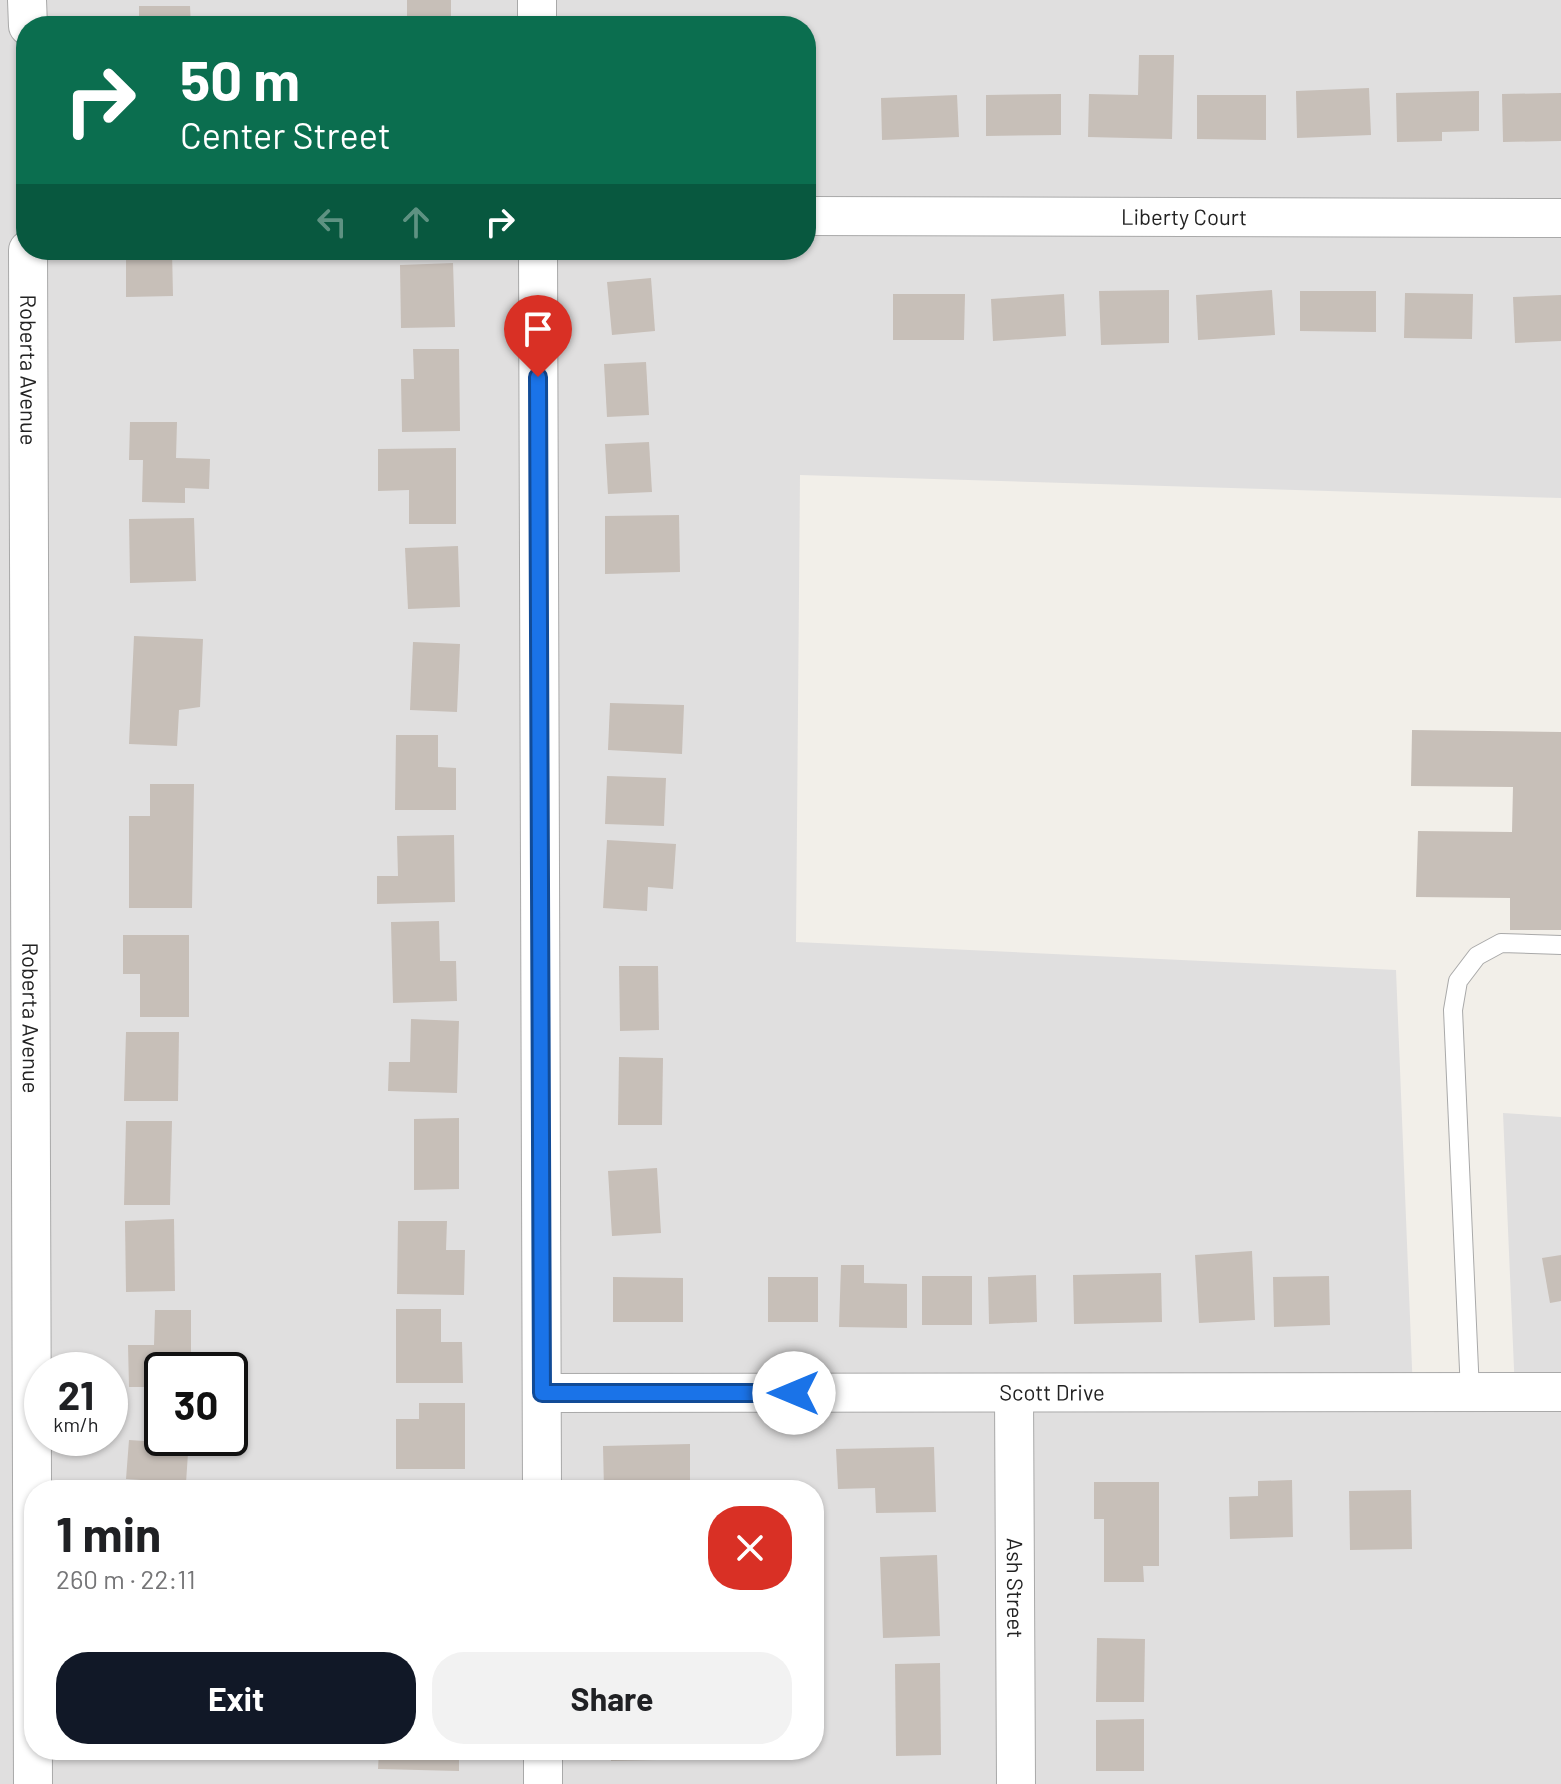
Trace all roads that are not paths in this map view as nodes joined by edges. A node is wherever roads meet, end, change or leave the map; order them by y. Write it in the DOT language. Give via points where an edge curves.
graph roads {
  1 [pos="816,216"];
  2 [pos="1561,218"];
  3 [pos="28,260"];
  4 [pos="538,260"];
  5 [pos="16,830"];
  6 [pos="1561,945"];
  7 [pos="1470,1392"];
  8 [pos="1561,1392"];
  9 [pos="542,1393"];
  10 [pos="1014,1394"];
  11 [pos="28,1480"];
  12 [pos="542,1480"];
  13 [pos="33,1760"];
  14 [pos="543,1760"];
  15 [pos="33,1784"];
  16 [pos="543,1784"];
  17 [pos="1016,1784"];
  1 -- 2 [label="street, Liberty Court"];
  3 -- 5 [label="street, Roberta Avenue"];
  4 -- 9 [label="street"];
  5 -- 11 [label="street, Roberta Avenue"];
  6 -- 7 [label="lane" via="1501,943 1477,956 1458,981 1453,1010"];
  7 -- 8 [label="street, Scott Drive"];
  7 -- 10 [label="street, Scott Drive"];
  9 -- 10 [label="street, Scott Drive"];
  9 -- 12 [label="street"];
  10 -- 17 [label="street, Ash Street"];
  13 -- 15 [label="street, Roberta Avenue"];
  14 -- 16 [label="street"];
}
